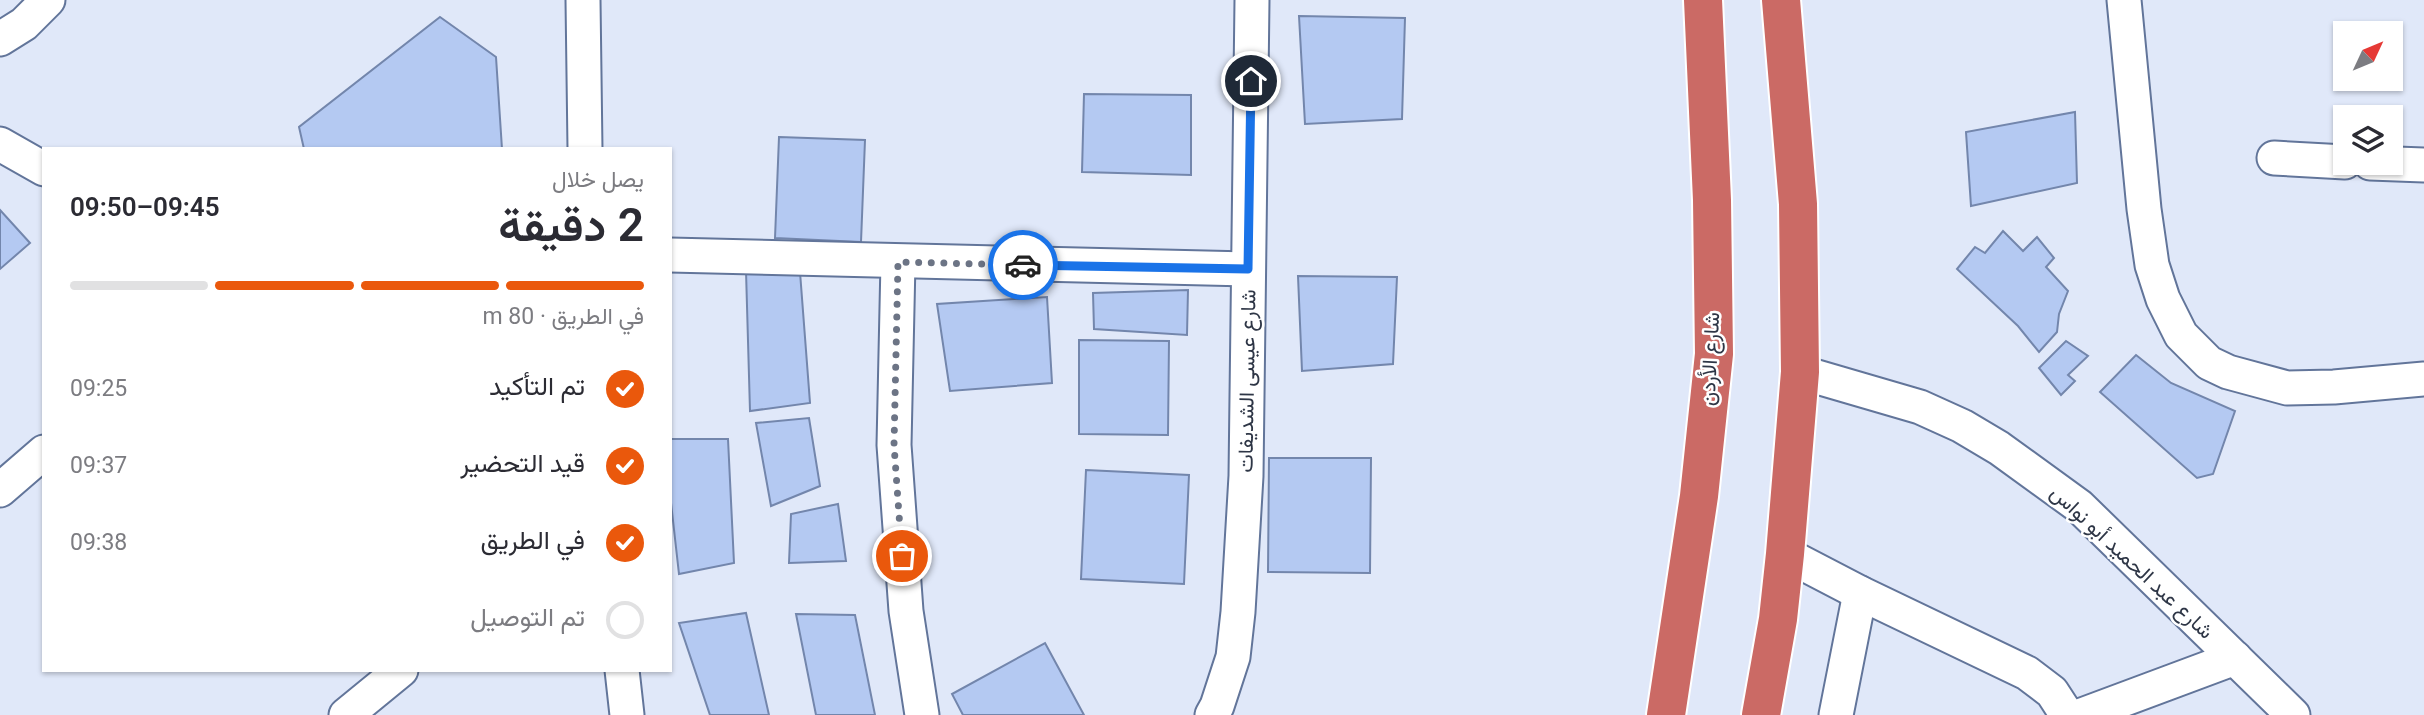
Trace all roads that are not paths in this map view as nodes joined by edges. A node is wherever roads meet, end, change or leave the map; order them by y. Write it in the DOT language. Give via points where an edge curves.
graph roads {
  1 [pos="48,0"];
  2 [pos="583,0"];
  3 [pos="1252,0"];
  4 [pos="1703,0"];
  5 [pos="1781,0"];
  6 [pos="2124,0"];
  7 [pos="0,39"];
  8 [pos="0,145"];
  9 [pos="585,147"];
  10 [pos="2274,158"];
  11 [pos="2333,161"];
  12 [pos="2403,164"];
  13 [pos="2424,165"];
  14 [pos="42,168"];
  15 [pos="672,255"];
  16 [pos="898,262"];
  17 [pos="1248,269"];
  18 [pos="1800,372"];
  19 [pos="2424,379"];
  20 [pos="42,454"];
  21 [pos="0,490"];
  22 [pos="1786,554"];
  23 [pos="1860,593"];
  24 [pos="2235,658"];
  25 [pos="399,672"];
  26 [pos="622,672"];
  27 [pos="346,715"];
  28 [pos="627,715"];
  29 [pos="922,715"];
  30 [pos="1212,715"];
  31 [pos="1666,715"];
  32 [pos="1761,715"];
  33 [pos="1836,715"];
  34 [pos="2067,715"];
  35 [pos="2082,715"];
  36 [pos="2293,715"];
  1 -- 7 [label="street"];
  2 -- 9 [label="street"];
  3 -- 17 [label="street, شارع عيسى الشديفات"];
  4 -- 31 [label="highway, شارع الأردن" via="1714,354 1699,496"];
  5 -- 18 [label="highway" via="1798,204"];
  6 -- 19 [label="street" via="2152,265 2181,335 2208,363 2287,387"];
  8 -- 14 [label="street"];
  10 -- 11 [label="street"];
  12 -- 13 [label="street"];
  15 -- 16 [label="street"];
  16 -- 17 [label="street"];
  16 -- 29 [label="street" via="894,445 906,611"];
  17 -- 30 [label="street, شارع عيسى الشديفات" via="1246,476 1238,612 1233,657"];
  18 -- 22 [label="highway"];
  18 -- 24 [label="street, شارع عبد الحميد أبو نواس" via="1920,407 1999,448 2079,506"];
  20 -- 21 [label="street"];
  22 -- 23 [label="street"];
  22 -- 32 [label="highway"];
  23 -- 33 [label="street"];
  23 -- 34 [label="street" via="2027,673 2052,692"];
  24 -- 35 [label="street"];
  24 -- 36 [label="street, شارع عبد الحميد أبو نواس"];
  25 -- 27 [label="street"];
  26 -- 28 [label="street"];
}
